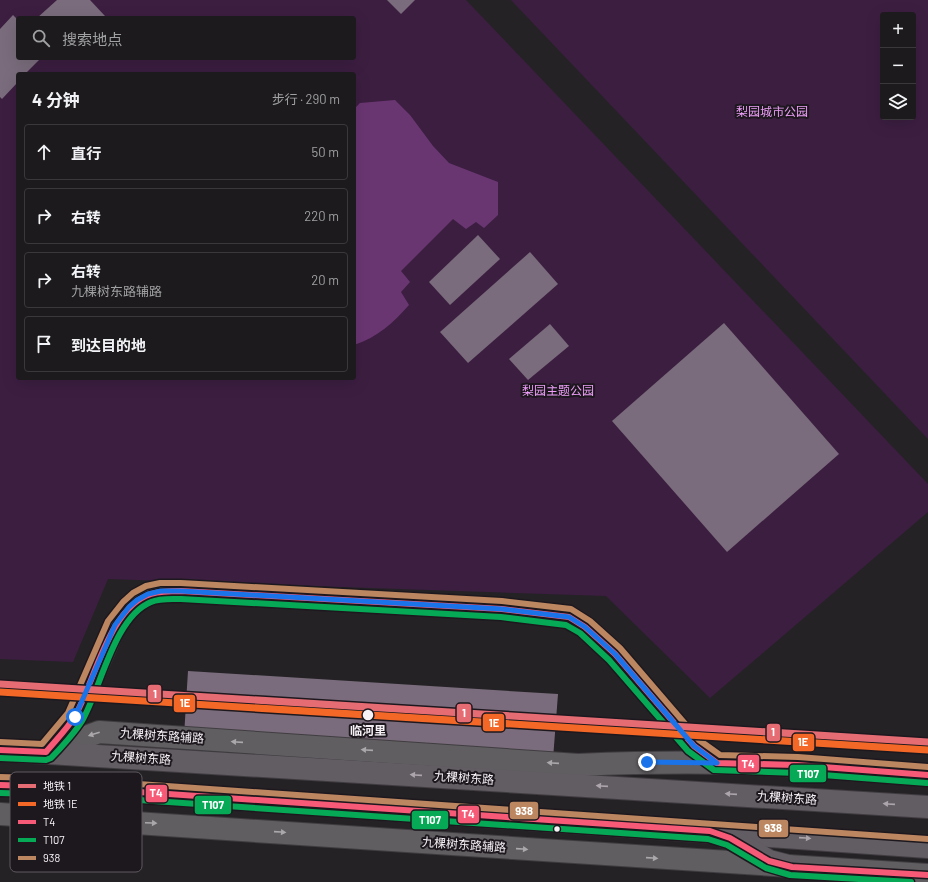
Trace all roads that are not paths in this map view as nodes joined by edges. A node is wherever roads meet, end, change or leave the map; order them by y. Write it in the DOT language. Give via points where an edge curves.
graph roads {
  1 [pos="0,750"];
  2 [pos="46,752"];
  3 [pos="717,763"];
  4 [pos="928,775"];
  5 [pos="0,785"];
  6 [pos="10,785"];
  7 [pos="142,793"];
  8 [pos="928,806"];
  9 [pos="0,814"];
  10 [pos="10,815"];
  11 [pos="142,823"];
  12 [pos="710,831"];
  13 [pos="928,846"];
  14 [pos="792,867"];
  15 [pos="928,875"];
  1 -- 2 [label="highway, 九棵树东路"];
  3 -- 2 [label="street, 九棵树东路辅路, one-way" via="647,762 578,765 99,732"];
  2 -- 3 [label="street" via="75,717 115,625 129,607 148,594 181,591 502,609 569,617 585,627 615,654 694,746"];
  8 -- 2 [label="highway, 九棵树东路, one-way"];
  3 -- 4 [label="street, 九棵树东路辅路"];
  5 -- 6 [label="highway"];
  7 -- 12 [label="highway"];
  9 -- 10 [label="street, 九棵树东路辅路, one-way"];
  11 -- 14 [label="street, 九棵树东路辅路, one-way"];
  12 -- 13 [label="highway, one-way"];
  12 -- 14 [label="highway" via="730,838 769,861"];
  14 -- 15 [label="street, 九棵树东路辅路"];
}
